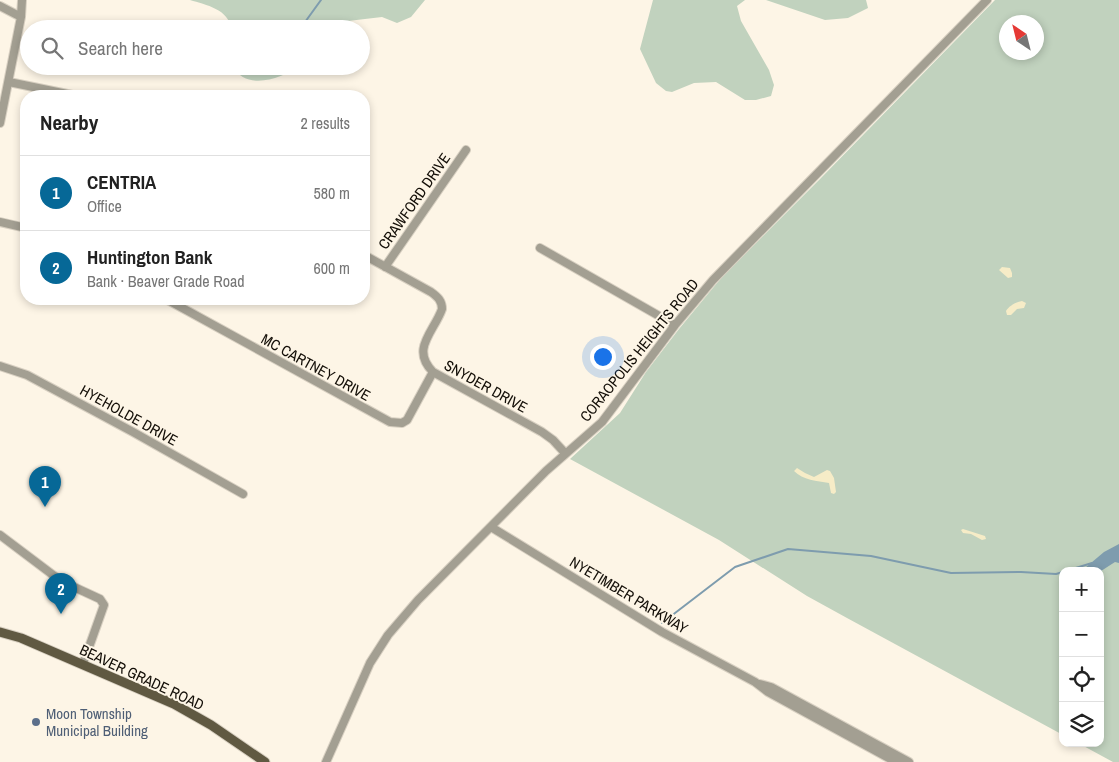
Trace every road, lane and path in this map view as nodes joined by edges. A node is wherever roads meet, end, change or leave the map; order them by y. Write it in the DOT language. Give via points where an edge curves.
graph roads {
  1 [pos="22,0"];
  2 [pos="987,0"];
  3 [pos="0,6"];
  4 [pos="21,17"];
  5 [pos="20,20"];
  6 [pos="20,22"];
  7 [pos="8,82"];
  8 [pos="47,90"];
  9 [pos="0,123"];
  10 [pos="466,150"];
  11 [pos="0,222"];
  12 [pos="20,227"];
  13 [pos="540,248"];
  14 [pos="370,258"];
  15 [pos="385,267"];
  16 [pos="177,305"];
  17 [pos="675,325"];
  18 [pos="0,366"];
  19 [pos="433,372"];
  20 [pos="565,453"];
  21 [pos="242,494"];
  22 [pos="491,527"];
  23 [pos="0,535"];
  24 [pos="0,632"];
  25 [pos="83,664"];
  26 [pos="755,682"];
  27 [pos="265,762"];
  28 [pos="326,762"];
  29 [pos="896,762"];
  30 [pos="909,762"];
  1 -- 4 [label="street"];
  2 -- 17 [label="street, CORAOPOLIS HEIGHTS ROAD" via="712,280"];
  3 -- 4 [label="street"];
  4 -- 5 [label="street"];
  6 -- 7 [label="street"];
  7 -- 8 [label="street"];
  7 -- 9 [label="street"];
  10 -- 15 [label="street, CRAWFORD DRIVE"];
  11 -- 12 [label="street"];
  13 -- 17 [label="street"];
  14 -- 15 [label="street, SNYDER DRIVE"];
  15 -- 19 [label="street, SNYDER DRIVE" via="440,299 440,315 422,351 424,361"];
  16 -- 19 [label="street, MC CARTNEY DRIVE" via="390,422 407,420"];
  17 -- 20 [label="street, CORAOPOLIS HEIGHTS ROAD" via="602,422"];
  18 -- 21 [label="street, HYEHOLDE DRIVE" via="27,375"];
  19 -- 20 [label="street, SNYDER DRIVE" via="544,434"];
  20 -- 22 [label="street, CORAOPOLIS HEIGHTS ROAD"];
  22 -- 26 [label="street, NYETIMBER PARKWAY" via="662,632"];
  22 -- 28 [label="street, CORAOPOLIS HEIGHTS ROAD" via="418,600 382,642"];
  23 -- 25 [label="street" via="61,581 100,599 104,605"];
  24 -- 25 [label="main road, BEAVER GRADE ROAD"];
  25 -- 27 [label="main road, BEAVER GRADE ROAD" via="188,711"];
  26 -- 29 [label="street, NYETIMBER PARKWAY"];
  26 -- 30 [label="street, NYETIMBER PARKWAY" via="771,687"];
}
